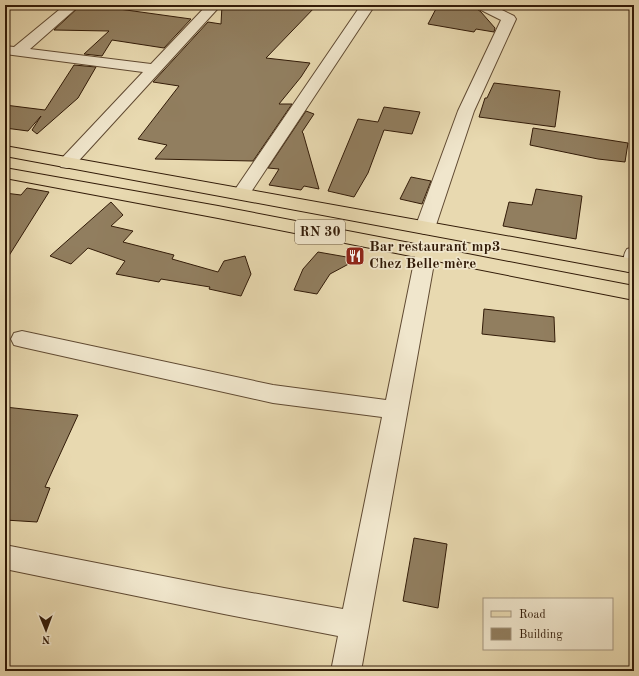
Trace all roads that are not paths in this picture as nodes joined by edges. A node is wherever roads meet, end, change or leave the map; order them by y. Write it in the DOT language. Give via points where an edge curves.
graph roads {
  1 [pos="73,5"];
  2 [pos="214,5"];
  3 [pos="368,5"];
  4 [pos="482,5"];
  5 [pos="11,51"];
  6 [pos="153,69"];
  7 [pos="5,151"];
  8 [pos="67,163"];
  9 [pos="5,173"];
  10 [pos="240,194"];
  11 [pos="425,228"];
  12 [pos="426,252"];
  13 [pos="634,262"];
  14 [pos="634,293"];
  15 [pos="22,339"];
  16 [pos="396,410"];
  17 [pos="5,557"];
  18 [pos="355,625"];
  19 [pos="346,671"];
  1 -- 5 [label="street"];
  2 -- 6 [label="street"];
  3 -- 10 [label="street"];
  4 -- 11 [label="street" via="509,19 466,111"];
  5 -- 6 [label="street"];
  6 -- 8 [label="street"];
  7 -- 8 [label="main road, RN 30"];
  8 -- 10 [label="main road, RN 30"];
  9 -- 12 [label="main road, RN 30 / RN 30"];
  10 -- 11 [label="main road, RN 30"];
  11 -- 13 [label="main road, RN 30"];
  12 -- 14 [label="main road, RN 30 / RN 30"];
  12 -- 16 [label="street"];
  15 -- 16 [label="street" via="273,394"];
  16 -- 18 [label="street"];
  17 -- 18 [label="street"];
  18 -- 19 [label="street"];
}
